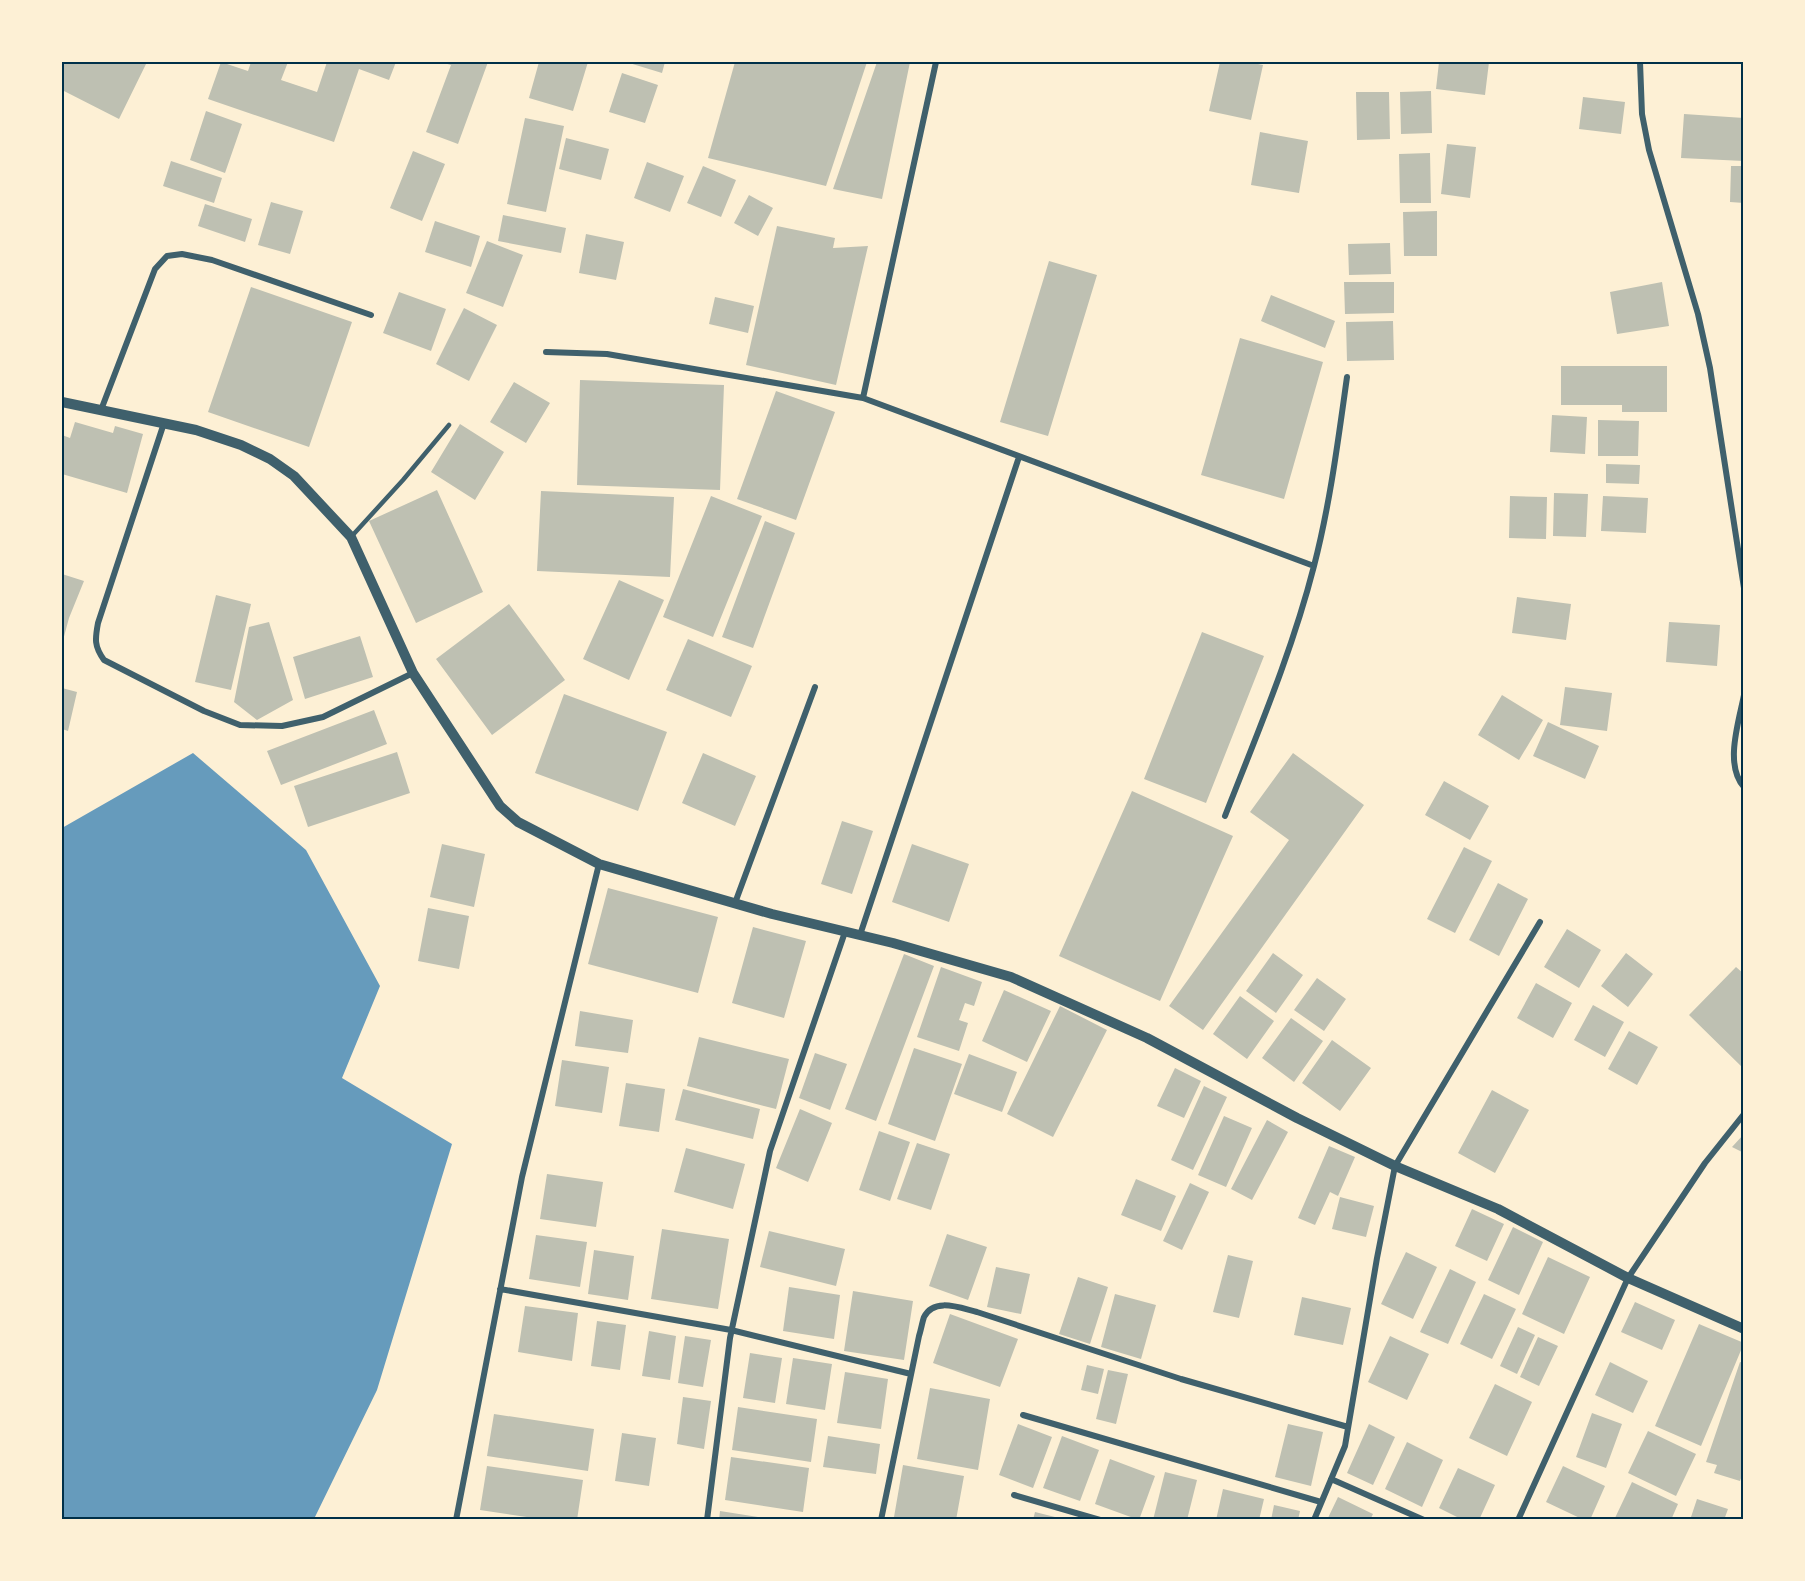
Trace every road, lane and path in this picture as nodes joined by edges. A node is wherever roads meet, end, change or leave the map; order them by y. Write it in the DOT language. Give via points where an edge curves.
graph roads {
  1 [pos="936,62"];
  2 [pos="1640,62"];
  3 [pos="371,315"];
  4 [pos="546,352"];
  5 [pos="1347,377"];
  6 [pos="863,399"];
  7 [pos="62,402"];
  8 [pos="101,410"];
  9 [pos="164,423"];
  10 [pos="449,425"];
  11 [pos="1018,457"];
  12 [pos="351,537"];
  13 [pos="1314,566"];
  14 [pos="1743,588"];
  15 [pos="413,673"];
  16 [pos="815,687"];
  17 [pos="1743,695"];
  18 [pos="1743,787"];
  19 [pos="1225,816"];
  20 [pos="599,864"];
  21 [pos="735,903"];
  22 [pos="1540,922"];
  23 [pos="845,932"];
  24 [pos="860,935"];
  25 [pos="1743,1114"];
  26 [pos="1395,1166"];
  27 [pos="1628,1278"];
  28 [pos="500,1289"];
  29 [pos="1743,1329"];
  30 [pos="731,1330"];
  31 [pos="911,1374"];
  32 [pos="1023,1415"];
  33 [pos="1348,1427"];
  34 [pos="1331,1479"];
  35 [pos="1014,1495"];
  36 [pos="1321,1502"];
  37 [pos="456,1520"];
  38 [pos="707,1520"];
  39 [pos="881,1520"];
  40 [pos="1100,1520"];
  41 [pos="1314,1520"];
  42 [pos="1424,1520"];
  43 [pos="1518,1520"];
  1 -- 6 [label="street"];
  2 -- 14 [label="street" via="1642,114 1649,150 1710,368"];
  3 -- 8 [label="street" via="212,260 182,254 167,256 155,269"];
  4 -- 6 [label="street" via="607,354"];
  5 -- 13 [label="street" via="1330,495"];
  6 -- 11 [label="street"];
  7 -- 8 [label="street"];
  8 -- 9 [label="street"];
  9 -- 12 [label="street" via="241,445 270,459 294,476"];
  9 -- 15 [label="street" via="98,622 95,637 104,660 240,725 282,726 323,717"];
  10 -- 12 [label="lane"];
  11 -- 13 [label="street"];
  11 -- 24 [label="street"];
  12 -- 15 [label="street"];
  13 -- 19 [label="street" via="1293,640"];
  15 -- 20 [label="street" via="500,806 518,822"];
  16 -- 21 [label="street"];
  17 -- 18 [label="street" via="1733,752 1734,771"];
  20 -- 21 [label="street"];
  20 -- 28 [label="street" via="522,1177"];
  21 -- 23 [label="street"];
  22 -- 26 [label="street"];
  23 -- 24 [label="street"];
  23 -- 30 [label="street" via="770,1151"];
  24 -- 26 [label="street" via="1011,977 1147,1038"];
  25 -- 27 [label="street"];
  26 -- 27 [label="street" via="1498,1209"];
  26 -- 33 [label="street"];
  27 -- 29 [label="street"];
  27 -- 43 [label="street"];
  28 -- 30 [label="street"];
  28 -- 37 [label="street"];
  30 -- 31 [label="street"];
  30 -- 38 [label="street"];
  31 -- 33 [label="street" via="924,1317 933,1307 944,1305"];
  31 -- 39 [label="street"];
  32 -- 36 [label="street"];
  33 -- 34 [label="street" via="1345,1446"];
  34 -- 36 [label="street"];
  34 -- 42 [label="street"];
  35 -- 40 [label="street"];
  36 -- 41 [label="street"];
}
